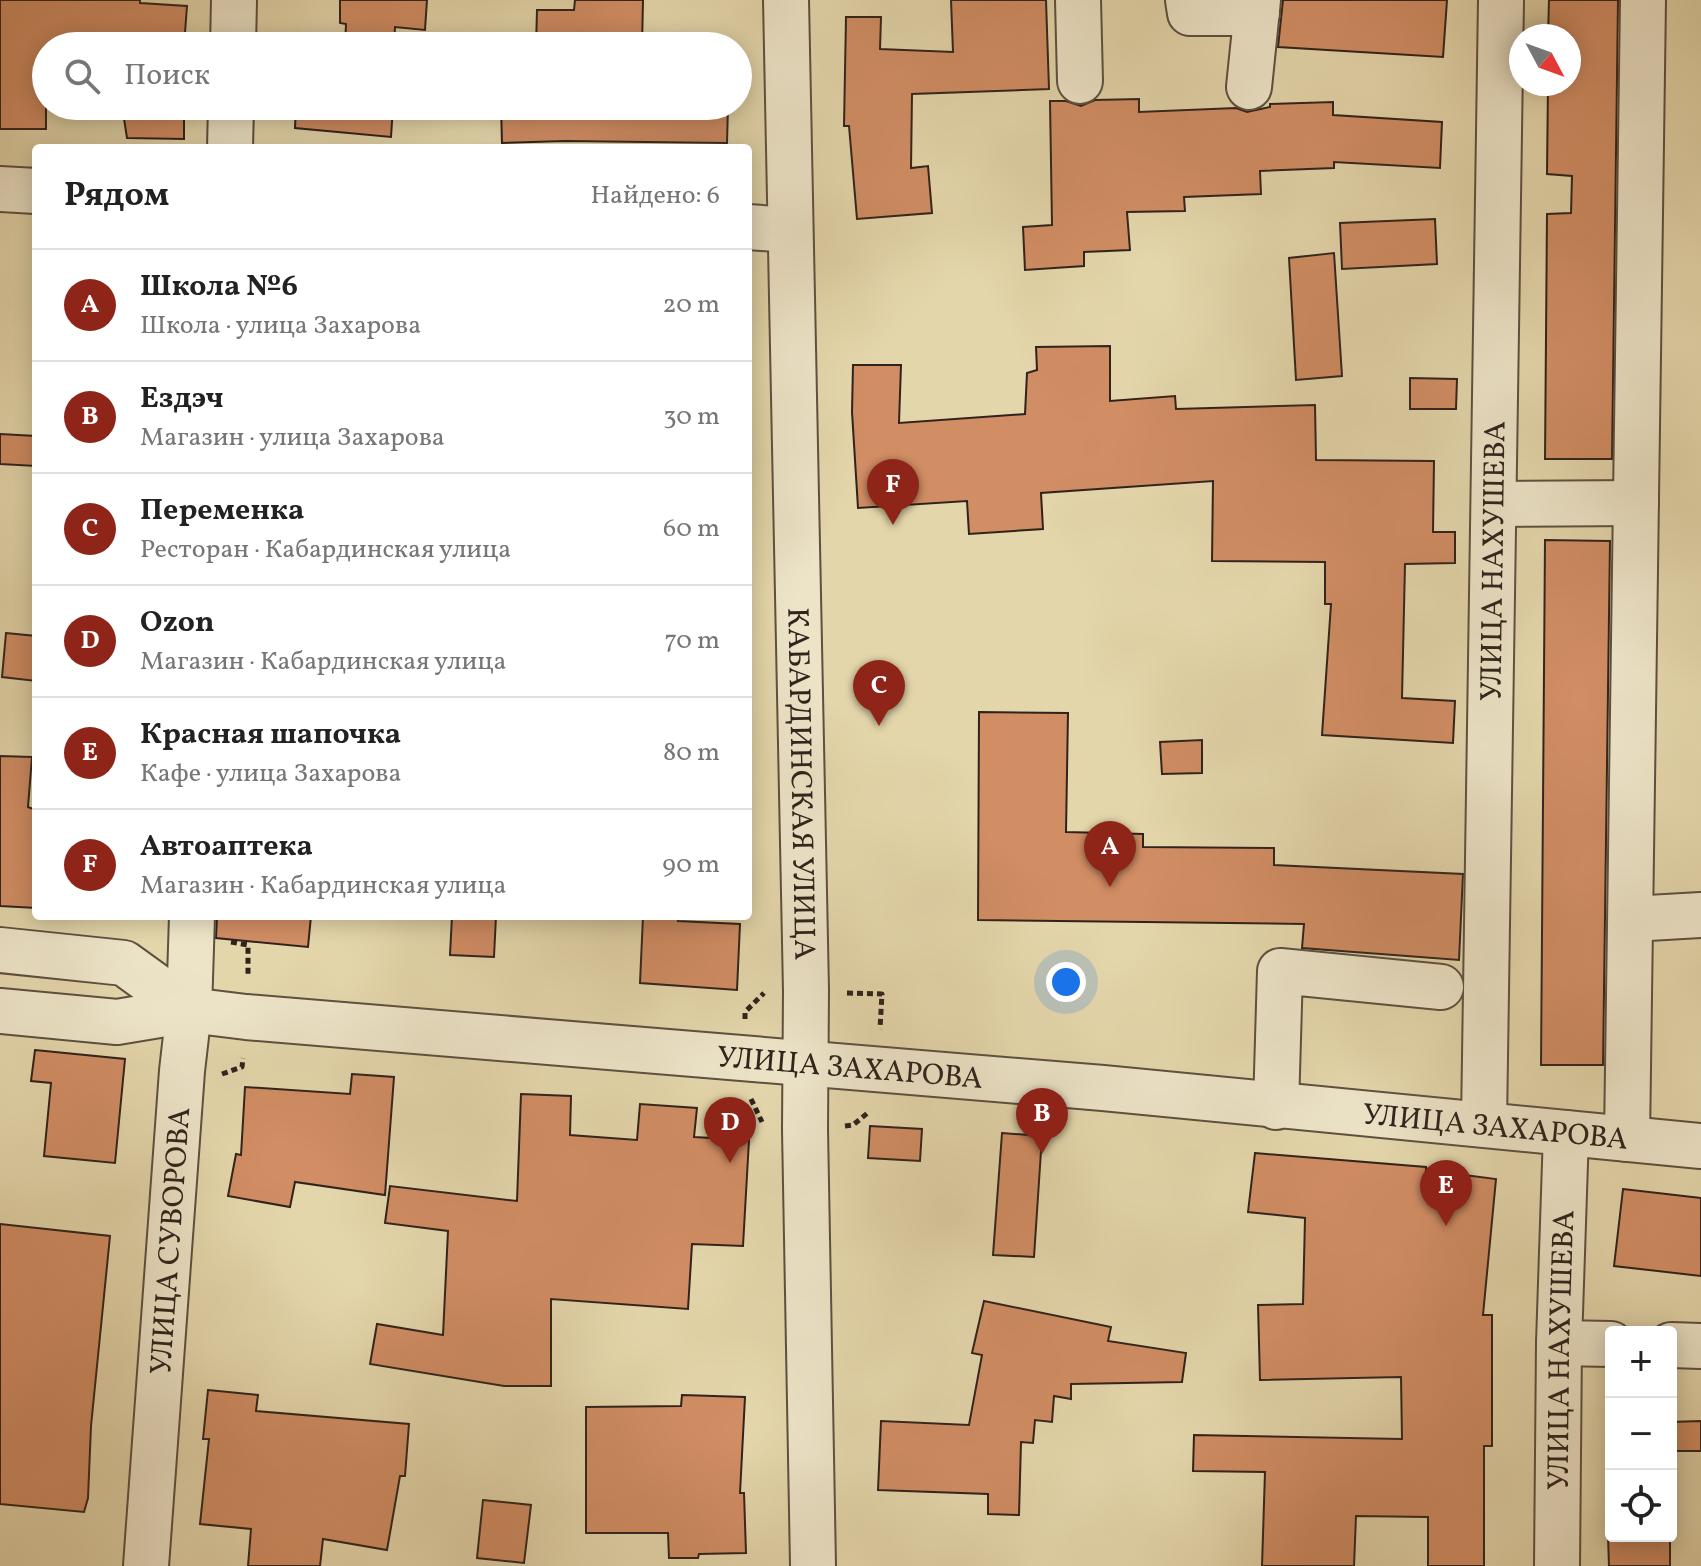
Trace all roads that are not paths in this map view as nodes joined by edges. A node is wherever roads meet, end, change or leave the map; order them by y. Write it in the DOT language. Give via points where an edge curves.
graph roads {
  1 [pos="234,0"];
  2 [pos="786,0"];
  3 [pos="1078,0"];
  4 [pos="1188,0"];
  5 [pos="1501,0"];
  6 [pos="1643,0"];
  7 [pos="1258,7"];
  8 [pos="233,32"];
  9 [pos="1080,81"];
  10 [pos="1249,87"];
  11 [pos="231,120"];
  12 [pos="230,144"];
  13 [pos="0,189"];
  14 [pos="32,191"];
  15 [pos="769,228"];
  16 [pos="1636,503"];
  17 [pos="1494,504"];
  18 [pos="1701,915"];
  19 [pos="1631,919"];
  20 [pos="207,928"];
  21 [pos="0,950"];
  22 [pos="1441,987"];
  23 [pos="189,1010"];
  24 [pos="0,1011"];
  25 [pos="805,1064"];
  26 [pos="1276,1107"];
  27 [pos="1484,1123"];
  28 [pos="1566,1133"];
  29 [pos="1627,1139"];
  30 [pos="1701,1146"];
  31 [pos="1559,1343"];
  32 [pos="1605,1344"];
  33 [pos="1677,1345"];
  34 [pos="1701,1346"];
  35 [pos="146,1566"];
  36 [pos="813,1566"];
  37 [pos="1557,1566"];
  1 -- 8 [label="street"];
  2 -- 15 [label="street, КАБАРДИНСКАЯ УЛИЦА"];
  3 -- 9 [label="street"];
  4 -- 7 [label="street" via="1190,13"];
  5 -- 17 [label="street, УЛИЦА НАХУШЕВА"];
  6 -- 16 [label="street"];
  7 -- 10 [label="street"];
  11 -- 12 [label="street"];
  13 -- 14 [label="street"];
  15 -- 25 [label="street, КАБАРДИНСКАЯ УЛИЦА"];
  16 -- 17 [label="street"];
  16 -- 19 [label="street"];
  17 -- 27 [label="street, УЛИЦА НАХУШЕВА"];
  18 -- 19 [label="street"];
  19 -- 29 [label="street"];
  20 -- 23 [label="street, УЛИЦА СУВОРОВА"];
  21 -- 23 [label="street" via="124,963"];
  22 -- 26 [label="street" via="1280,971"];
  23 -- 24 [label="street, УЛИЦА ЗАХАРОВА" via="117,1022"];
  23 -- 25 [label="street, УЛИЦА ЗАХАРОВА"];
  23 -- 35 [label="street, УЛИЦА СУВОРОВА"];
  25 -- 26 [label="street, УЛИЦА ЗАХАРОВА"];
  25 -- 36 [label="street, КАБАРДИНСКАЯ УЛИЦА"];
  26 -- 27 [label="street, УЛИЦА ЗАХАРОВА"];
  27 -- 28 [label="street, УЛИЦА ЗАХАРОВА"];
  28 -- 29 [label="street, УЛИЦА ЗАХАРОВА"];
  28 -- 31 [label="street, УЛИЦА НАХУШЕВА"];
  29 -- 30 [label="street, УЛИЦА ЗАХАРОВА"];
  31 -- 32 [label="street"];
  31 -- 37 [label="street, УЛИЦА НАХУШЕВА"];
  33 -- 34 [label="street"];
}
